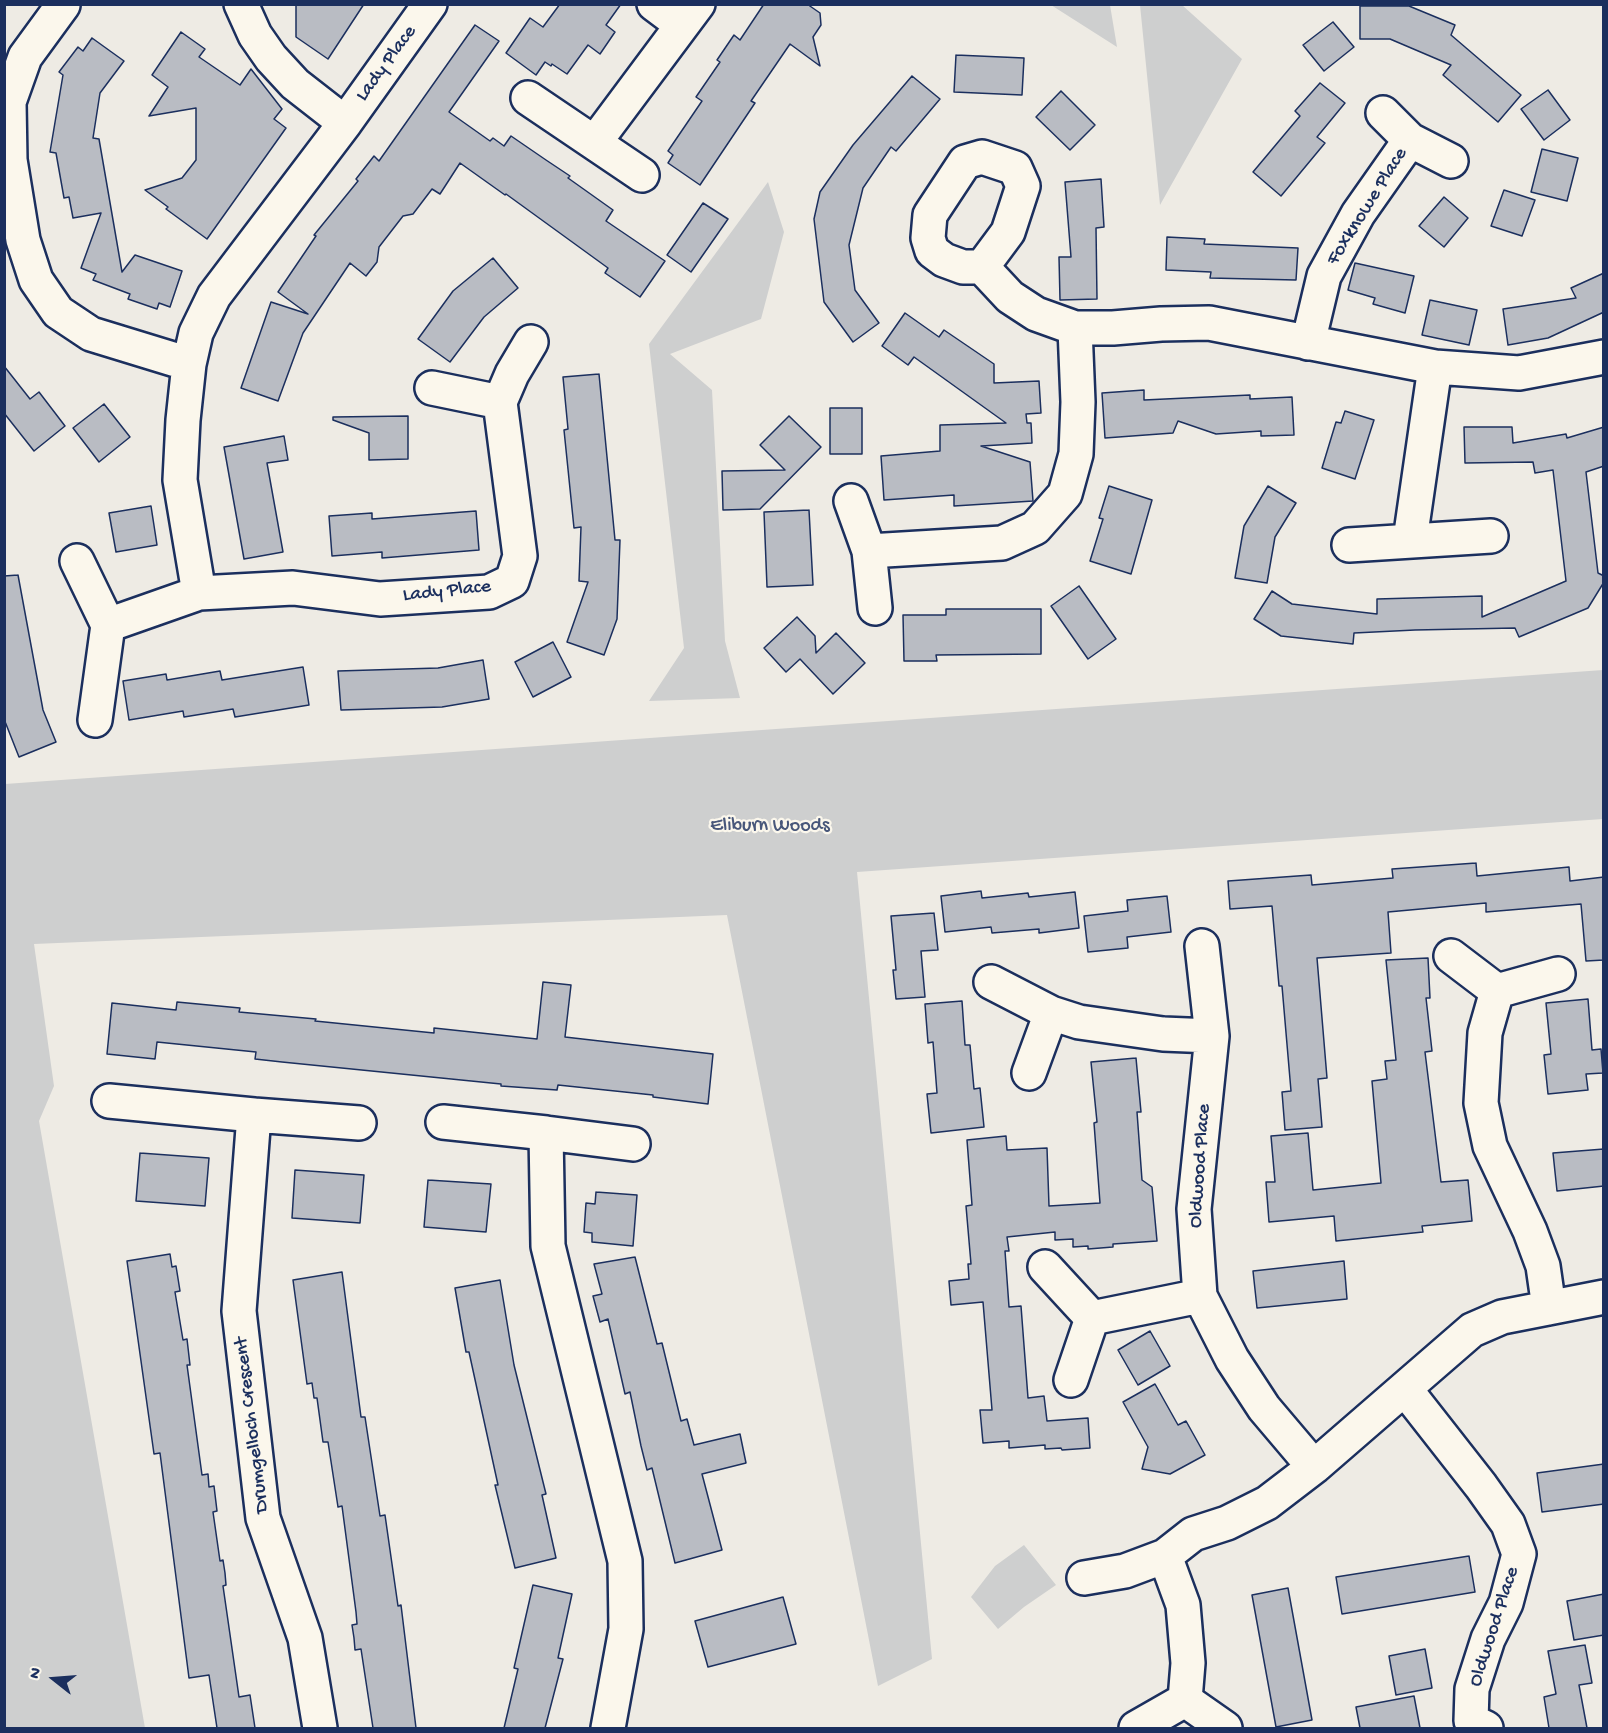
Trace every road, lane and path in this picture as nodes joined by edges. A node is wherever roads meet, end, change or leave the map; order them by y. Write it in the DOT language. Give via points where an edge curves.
graph roads {
  1 [pos="241,4"];
  2 [pos="430,4"];
  3 [pos="654,4"];
  4 [pos="63,5"];
  5 [pos="690,15"];
  6 [pos="15,49"];
  7 [pos="528,98"];
  8 [pos="1383,113"];
  9 [pos="345,123"];
  10 [pos="1410,140"];
  11 [pos="595,142"];
  12 [pos="1451,161"];
  13 [pos="642,175"];
  14 [pos="982,267"];
  15 [pos="1075,328"];
  16 [pos="531,342"];
  17 [pos="1308,343"];
  18 [pos="1604,357"];
  19 [pos="189,364"];
  20 [pos="1435,367"];
  21 [pos="432,388"];
  22 [pos="500,402"];
  23 [pos="851,501"];
  24 [pos="1491,536"];
  25 [pos="1410,540"];
  26 [pos="1349,545"];
  27 [pos="869,551"];
  28 [pos="77,561"];
  29 [pos="199,593"];
  30 [pos="875,608"];
  31 [pos="108,625"];
  32 [pos="95,720"];
  33 [pos="1202,946"];
  34 [pos="1451,956"];
  35 [pos="1558,974"];
  36 [pos="991,982"];
  37 [pos="1497,991"];
  38 [pos="1051,1013"];
  39 [pos="1212,1036"];
  40 [pos="1029,1074"];
  41 [pos="109,1101"];
  42 [pos="254,1115"];
  43 [pos="443,1122"];
  44 [pos="359,1123"];
  45 [pos="546,1133"];
  46 [pos="633,1144"];
  47 [pos="1045,1267"];
  48 [pos="1200,1296"];
  49 [pos="1604,1297"];
  50 [pos="1549,1308"];
  51 [pos="1092,1318"];
  52 [pos="1071,1380"];
  53 [pos="1406,1389"];
  54 [pos="1314,1467"];
  55 [pos="1165,1556"];
  56 [pos="1084,1578"];
  57 [pos="1185,1700"];
  58 [pos="1474,1726"];
  59 [pos="320,1728"];
  60 [pos="608,1728"];
  61 [pos="1136,1728"];
  62 [pos="1225,1728"];
  1 -- 9 [label="street, Lady Place" via="272,58 295,84"];
  2 -- 9 [label="street, Lady Place"];
  3 -- 5 [label="street"];
  4 -- 6 [label="street"];
  5 -- 11 [label="street"];
  6 -- 19 [label="street" via="9,102 10,160 23,240 36,280 58,312 91,334"];
  7 -- 11 [label="street"];
  8 -- 10 [label="street, Foxknowe Place"];
  9 -- 19 [label="street, Lady Place" via="214,296 196,333"];
  10 -- 12 [label="street, Foxknowe Place"];
  10 -- 17 [label="street, Foxknowe Place" via="1358,214 1324,276"];
  11 -- 13 [label="street"];
  14 -- 15 [label="street" via="1010,297 1036,314"];
  15 -- 17 [label="street" via="1209,323"];
  15 -- 27 [label="street" via="1076,454 1065,495 1035,528 1002,543"];
  16 -- 22 [label="street"];
  17 -- 20 [label="street"];
  18 -- 20 [label="street" via="1519,373"];
  19 -- 29 [label="street, Lady Place" via="180,480"];
  20 -- 25 [label="street"];
  21 -- 22 [label="street"];
  22 -- 29 [label="street, Lady Place" via="520,556 512,581 489,592 380,599 294,588"];
  23 -- 27 [label="street"];
  24 -- 25 [label="street"];
  25 -- 26 [label="street"];
  27 -- 30 [label="street"];
  28 -- 31 [label="street"];
  29 -- 31 [label="street, Lady Place"];
  31 -- 32 [label="street"];
  33 -- 39 [label="street, Oldwood Place"];
  34 -- 37 [label="street"];
  35 -- 37 [label="street"];
  36 -- 38 [label="street"];
  37 -- 50 [label="street" via="1485,1033 1481,1103 1490,1146 1543,1266"];
  38 -- 39 [label="street" via="1079,1022 1162,1034"];
  38 -- 40 [label="street"];
  39 -- 48 [label="street, Oldwood Place" via="1194,1209"];
  41 -- 42 [label="street"];
  42 -- 44 [label="street"];
  42 -- 59 [label="street, Drumgelloch Crescent" via="239,1311 263,1518 305,1638"];
  43 -- 45 [label="street"];
  45 -- 46 [label="street"];
  45 -- 60 [label="street" via="549,1246 626,1561 626,1629"];
  47 -- 51 [label="street"];
  48 -- 51 [label="street"];
  48 -- 54 [label="street, Oldwood Place" via="1232,1359 1264,1407"];
  49 -- 50 [label="street"];
  50 -- 53 [label="street" via="1502,1317 1472,1330"];
  51 -- 52 [label="street"];
  53 -- 54 [label="street"];
  53 -- 58 [label="street, Oldwood Place" via="1508,1524 1519,1554 1506,1603 1488,1639 1472,1689"];
  54 -- 55 [label="street" via="1267,1503 1193,1534"];
  55 -- 56 [label="street" via="1125,1571"];
  55 -- 57 [label="street" via="1183,1605 1188,1663"];
  57 -- 61 [label="street"];
  57 -- 62 [label="street"];
}
